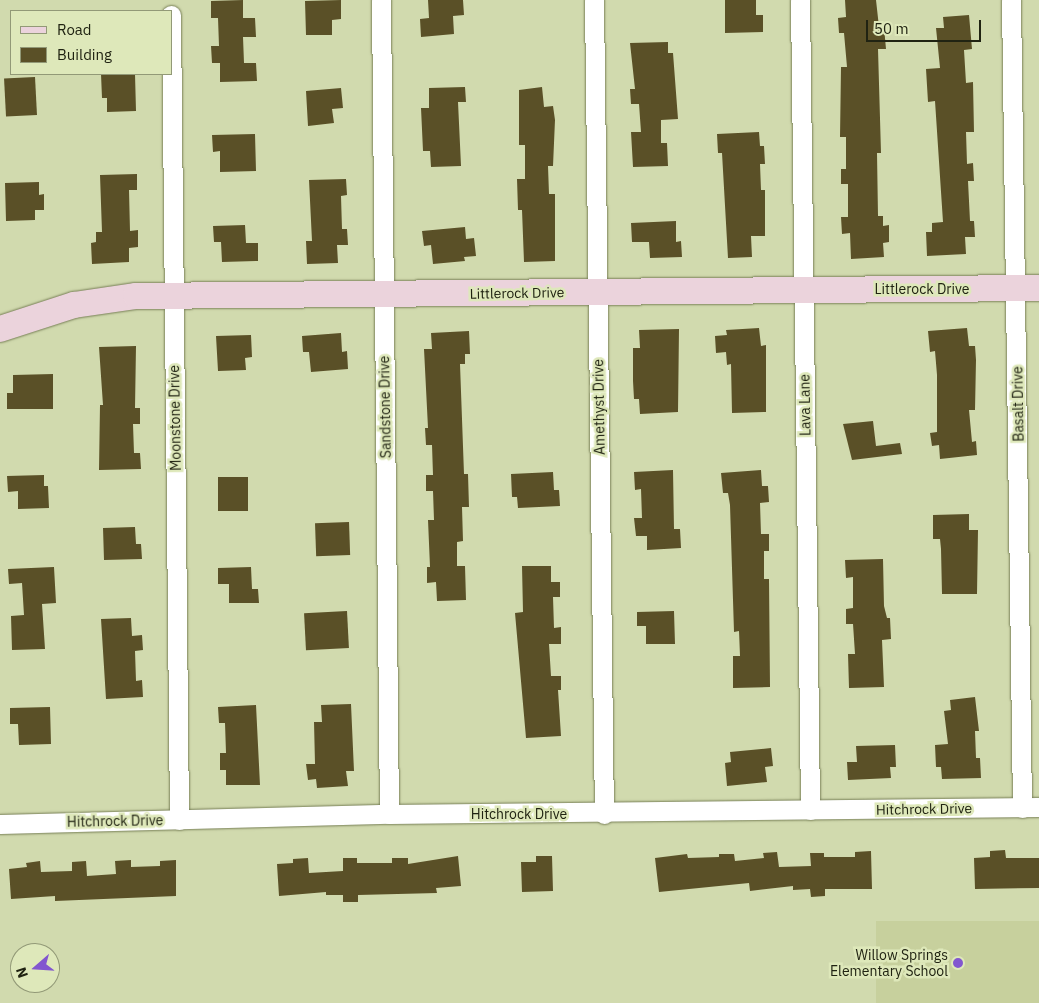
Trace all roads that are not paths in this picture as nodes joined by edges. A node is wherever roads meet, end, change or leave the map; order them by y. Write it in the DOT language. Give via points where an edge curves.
graph roads {
  1 [pos="381,0"];
  2 [pos="594,0"];
  3 [pos="800,0"];
  4 [pos="1011,0"];
  5 [pos="172,75"];
  6 [pos="1028,288"];
  7 [pos="803,289"];
  8 [pos="598,291"];
  9 [pos="174,296"];
  10 [pos="384,296"];
  11 [pos="0,329"];
  12 [pos="1031,808"];
  13 [pos="810,810"];
  14 [pos="389,814"];
  15 [pos="604,814"];
  16 [pos="179,820"];
  17 [pos="0,824"];
  1 -- 10 [label="street, Sandstone Drive"];
  2 -- 8 [label="street, Amethyst Drive"];
  3 -- 7 [label="street, Lava Lane"];
  4 -- 6 [label="street, Basalt Drive"];
  5 -- 9 [label="street, Moonstone Drive"];
  6 -- 7 [label="street, Littlerock Drive"];
  6 -- 12 [label="street, Basalt Drive"];
  7 -- 8 [label="street, Littlerock Drive"];
  7 -- 13 [label="street, Lava Lane"];
  8 -- 10 [label="street, Littlerock Drive"];
  8 -- 15 [label="street, Amethyst Drive"];
  9 -- 10 [label="street, Littlerock Drive"];
  9 -- 11 [label="street, Littlerock Drive" via="136,296 74,305"];
  9 -- 16 [label="street, Moonstone Drive"];
  10 -- 14 [label="street, Sandstone Drive"];
  12 -- 13 [label="street, Hitchrock Drive"];
  13 -- 15 [label="street, Hitchrock Drive"];
  14 -- 15 [label="street, Hitchrock Drive"];
  14 -- 16 [label="street, Hitchrock Drive"];
  16 -- 17 [label="street, Hitchrock Drive"];
}
